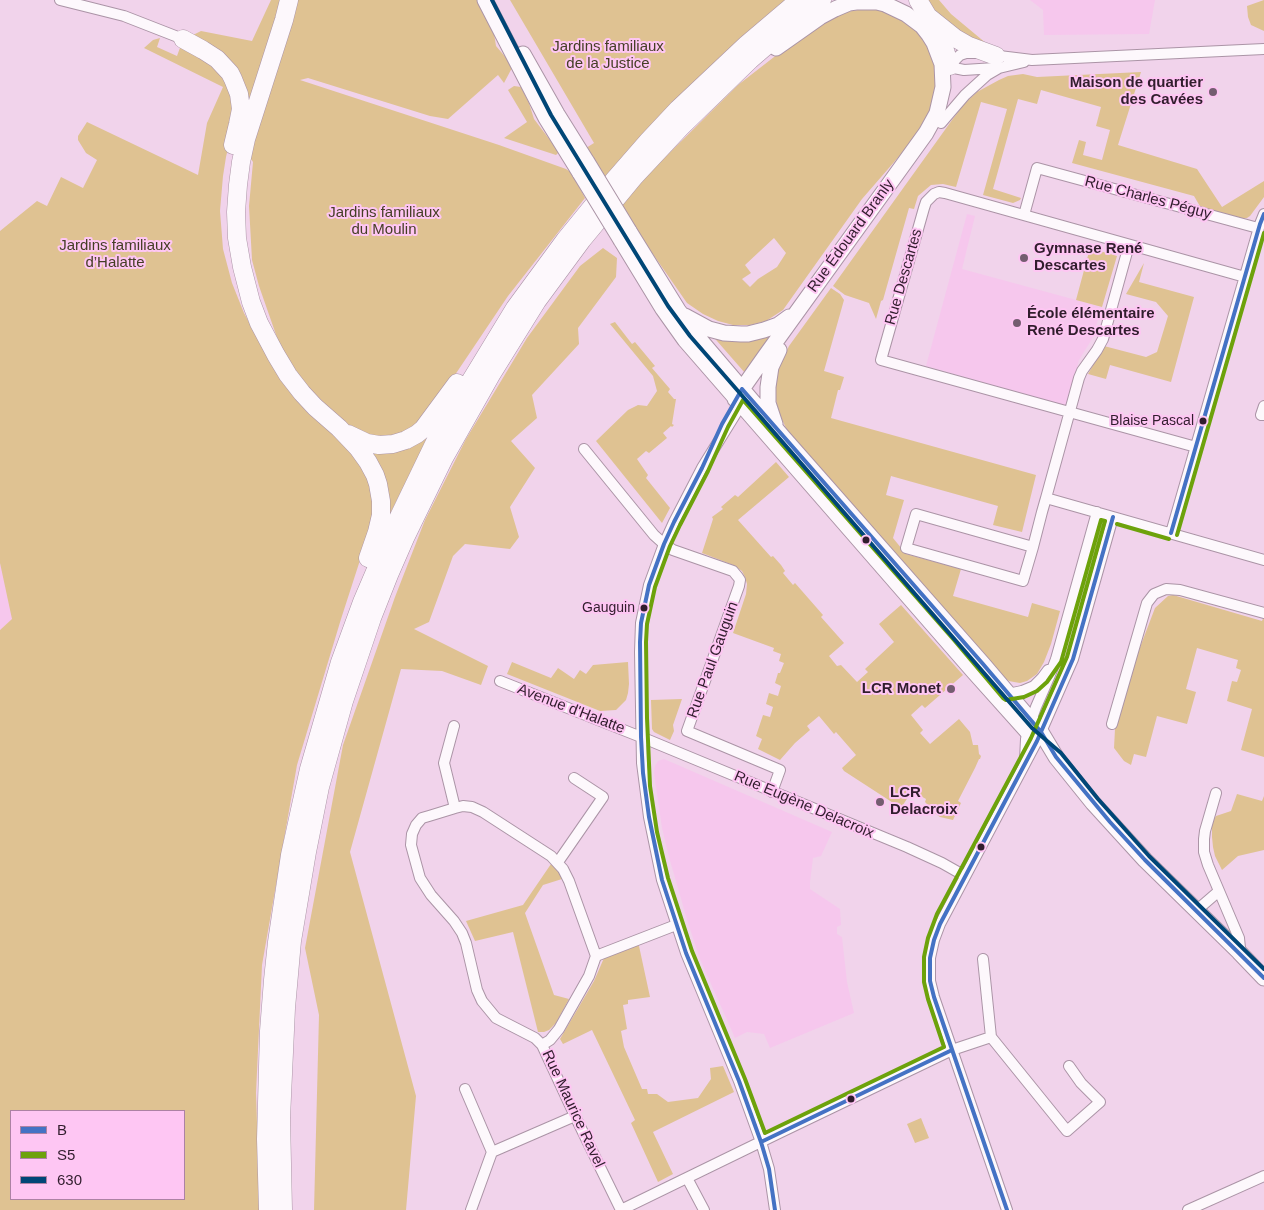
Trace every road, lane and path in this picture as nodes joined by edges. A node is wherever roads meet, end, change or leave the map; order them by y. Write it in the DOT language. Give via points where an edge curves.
graph roads {
  1 [pos="60,0"];
  2 [pos="289,0"];
  3 [pos="293,0"];
  4 [pos="485,0"];
  5 [pos="496,0"];
  6 [pos="799,0"];
  7 [pos="822,0"];
  8 [pos="918,0"];
  9 [pos="930,18"];
  10 [pos="284,20"];
  11 [pos="183,40"];
  12 [pos="1261,49"];
  13 [pos="998,62"];
  14 [pos="945,67"];
  15 [pos="718,90"];
  16 [pos="941,122"];
  17 [pos="583,168"];
  18 [pos="1264,214"];
  19 [pos="1024,215"];
  20 [pos="1258,228"];
  21 [pos="625,235"];
  22 [pos="1129,245"];
  23 [pos="240,255"];
  24 [pos="1245,277"];
  25 [pos="530,287"];
  26 [pos="800,308"];
  27 [pos="678,310"];
  28 [pos="779,350"];
  29 [pos="741,397"];
  30 [pos="1070,412"];
  31 [pos="339,428"];
  32 [pos="779,432"];
  33 [pos="1196,447"];
  34 [pos="584,449"];
  35 [pos="1046,498"];
  36 [pos="1096,512"];
  37 [pos="1113,517"];
  38 [pos="1171,533"];
  39 [pos="664,544"];
  40 [pos="1033,547"];
  41 [pos="1264,560"];
  42 [pos="1264,613"];
  43 [pos="1056,659"];
  44 [pos="1071,664"];
  45 [pos="500,681"];
  46 [pos="1008,694"];
  47 [pos="322,721"];
  48 [pos="1112,724"];
  49 [pos="454,726"];
  50 [pos="1034,732"];
  51 [pos="641,736"];
  52 [pos="574,778"];
  53 [pos="772,792"];
  54 [pos="1216,794"];
  55 [pos="455,808"];
  56 [pos="558,862"];
  57 [pos="965,876"];
  58 [pos="1220,891"];
  59 [pos="1197,910"];
  60 [pos="676,925"];
  61 [pos="1240,952"];
  62 [pos="596,956"];
  63 [pos="983,959"];
  64 [pos="1264,978"];
  65 [pos="992,1037"];
  66 [pos="542,1045"];
  67 [pos="952,1050"];
  68 [pos="1069,1066"];
  69 [pos="465,1089"];
  70 [pos="575,1116"];
  71 [pos="761,1142"];
  72 [pos="492,1152"];
  73 [pos="1262,1177"];
  74 [pos="687,1178"];
  75 [pos="268,1210"];
  76 [pos="283,1210"];
  77 [pos="470,1210"];
  78 [pos="620,1210"];
  79 [pos="704,1210"];
  80 [pos="775,1210"];
  81 [pos="1007,1210"];
  82 [pos="1188,1210"];
  1 -- 11 [label="street" via="124,16"];
  2 -- 10 [label="highway"];
  3 -- 10 [label="highway"];
  4 -- 17 [label="main road" via="541,110"];
  5 -- 17 [label="main road"];
  6 -- 25 [label="highway" via="731,58 648,141 560,245"];
  7 -- 15 [label="highway"];
  8 -- 9 [label="highway"];
  9 -- 13 [label="highway" via="955,38"];
  9 -- 14 [label="highway" via="941,38"];
  10 -- 23 [label="highway" via="241,162 236,212"];
  11 -- 23 [label="highway" via="217,59 230,73 239,94 240,116 226,191 229,219"];
  12 -- 13 [label="street"];
  13 -- 14 [label="street" via="964,70"];
  13 -- 14 [label="street" via="979,53 966,53"];
  13 -- 16 [label="street, Rue Édouard Branly"];
  14 -- 15 [label="main road" via="929,35 906,14 877,2 849,3 820,16"];
  14 -- 16 [label="main road, Rue Édouard Branly" via="952,81 952,96"];
  14 -- 26 [label="main road, Rue Édouard Branly" via="942,97 931,125"];
  15 -- 76 [label="highway" via="618,196 558,271 528,315 444,458 380,598 332,744 312,824 299,897 284,1029 281,1118"];
  16 -- 28 [label="main road, Rue Édouard Branly"];
  17 -- 21 [label="main road, bridge"];
  18 -- 20 [label="street"];
  19 -- 20 [label="street, Rue Charles Péguy" via="1037,168"];
  19 -- 22 [label="street, Rue Descartes"];
  19 -- 30 [label="street, Rue Descartes" via="940,192 930,198 924,208 881,360"];
  20 -- 24 [label="street"];
  21 -- 27 [label="main road"];
  21 -- 29 [label="main road" via="663,309 679,332"];
  22 -- 24 [label="street, Rue Descartes"];
  22 -- 30 [label="street" via="1103,339 1082,371"];
  23 -- 31 [label="highway" via="251,302 276,355 302,393"];
  24 -- 33 [label="street"];
  25 -- 31 [label="highway" via="417,434 399,443 379,445 361,441"];
  25 -- 47 [label="highway" via="462,395 413,484 359,610"];
  26 -- 27 [label="main road" via="771,328 740,334 709,328"];
  26 -- 29 [label="main road, Rue Édouard Branly"];
  27 -- 29 [label="main road"];
  28 -- 29 [label="main road, Rue Édouard Branly"];
  28 -- 32 [label="main road" via="771,366 768,394 770,410"];
  29 -- 32 [label="main road"];
  29 -- 39 [label="street" via="722,424"];
  29 -- 50 [label="main road"];
  30 -- 33 [label="street, Rue Descartes"];
  30 -- 35 [label="street"];
  31 -- 47 [label="highway" via="371,468 380,492 381,515 375,540 340,633"];
  32 -- 46 [label="main road"];
  33 -- 38 [label="street"];
  34 -- 39 [label="street"];
  35 -- 36 [label="street"];
  35 -- 40 [label="street"];
  36 -- 37 [label="street"];
  36 -- 43 [label="street"];
  37 -- 38 [label="street"];
  37 -- 44 [label="street"];
  38 -- 41 [label="street"];
  39 -- 51 [label="street" via="649,585 642,623"];
  39 -- 53 [label="street, Rue Paul Gauguin" via="733,571 740,580 686,731 780,770"];
  40 -- 40 [label="street" via="1023,581 906,548 916,514"];
  42 -- 48 [label="street" via="1180,590 1154,594 1148,603"];
  43 -- 44 [label="street"];
  43 -- 46 [label="street" via="1034,686"];
  43 -- 50 [label="street"];
  44 -- 50 [label="street"];
  45 -- 51 [label="street, Avenue d'Halatte"];
  46 -- 50 [label="main road"];
  47 -- 75 [label="highway" via="292,846 272,980 266,1102"];
  49 -- 55 [label="street" via="444,763"];
  50 -- 57 [label="street" via="1024,764"];
  50 -- 59 [label="main road" via="1122,835"];
  51 -- 53 [label="street, Rue Eugène Delacroix"];
  51 -- 60 [label="street" via="651,833"];
  52 -- 56 [label="street" via="602,797"];
  53 -- 57 [label="street, Rue Eugène Delacroix" via="942,863"];
  54 -- 58 [label="street" via="1203,846"];
  55 -- 56 [label="street" via="472,807 484,812"];
  55 -- 66 [label="street" via="422,818 416,825 411,845 420,878 462,932 477,990 487,1008 501,1021 530,1035"];
  56 -- 62 [label="street" via="569,881"];
  57 -- 67 [label="street" via="940,924 930,965 930,981"];
  58 -- 59 [label="street"];
  58 -- 61 [label="street" via="1239,938"];
  59 -- 61 [label="main road"];
  60 -- 62 [label="street"];
  60 -- 71 [label="street"];
  61 -- 64 [label="main road"];
  62 -- 66 [label="street, Rue Maurice Ravel" via="589,976 559,1029"];
  63 -- 65 [label="street"];
  65 -- 67 [label="street"];
  65 -- 68 [label="street" via="1067,1130 1100,1102"];
  66 -- 70 [label="street, Rue Maurice Ravel"];
  67 -- 71 [label="street"];
  67 -- 81 [label="street"];
  69 -- 72 [label="street"];
  70 -- 72 [label="street"];
  70 -- 78 [label="street, Rue Maurice Ravel"];
  71 -- 74 [label="street"];
  71 -- 80 [label="street"];
  72 -- 77 [label="street"];
  73 -- 82 [label="street"];
  74 -- 78 [label="street"];
  74 -- 79 [label="street"];
}
